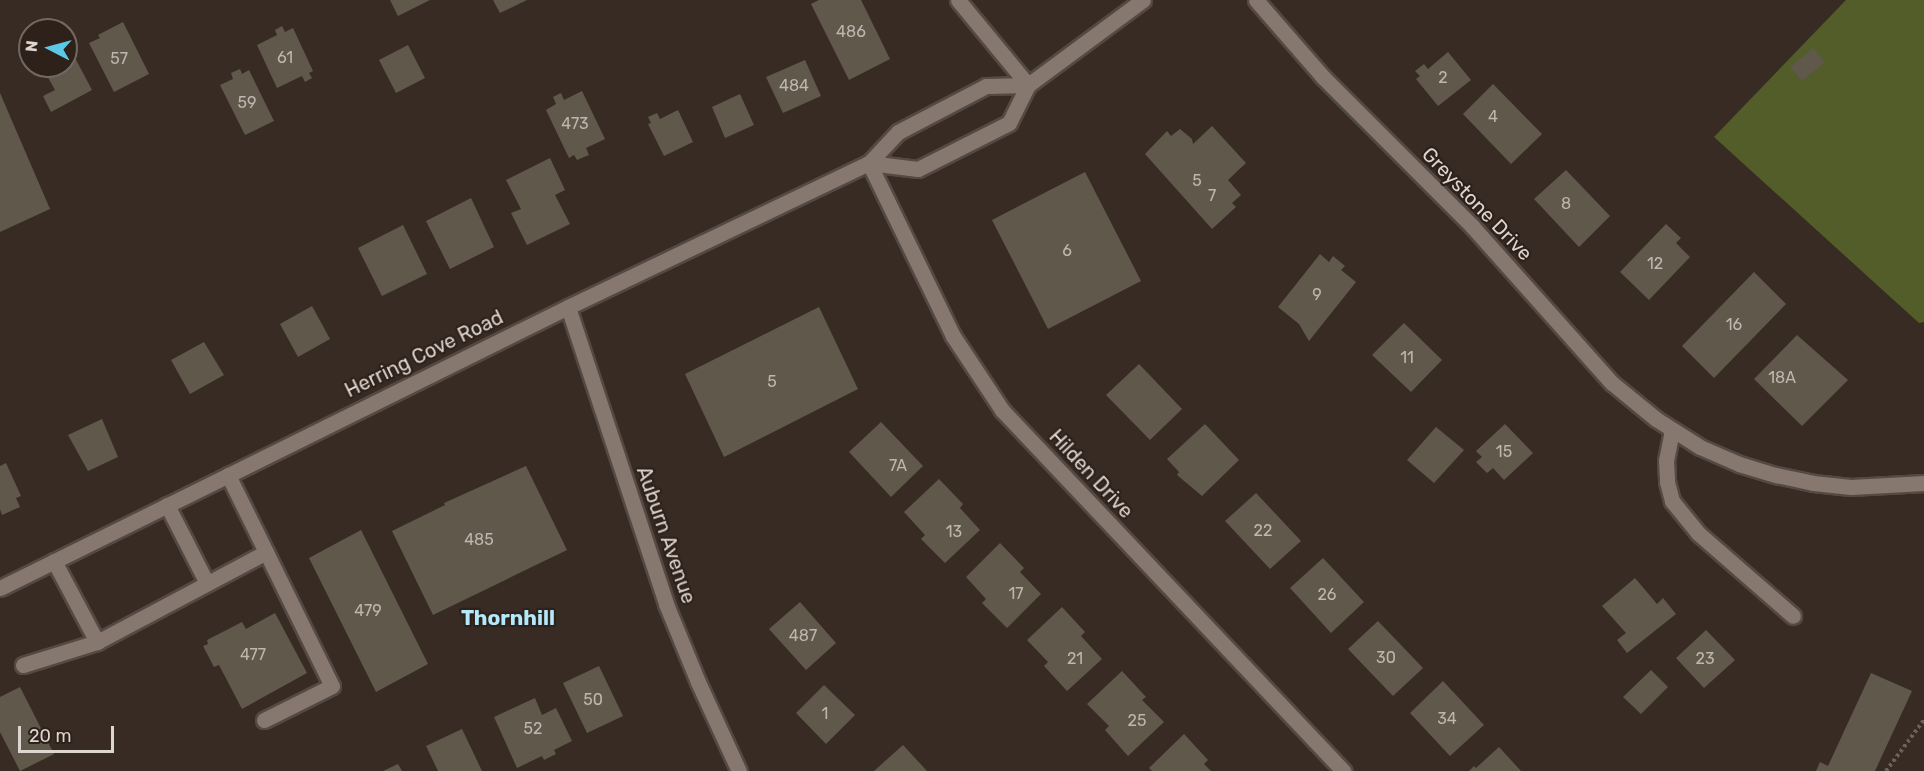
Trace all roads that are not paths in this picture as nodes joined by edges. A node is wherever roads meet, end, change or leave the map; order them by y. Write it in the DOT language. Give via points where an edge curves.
graph roads {
  1 [pos="958,0"];
  2 [pos="1143,0"];
  3 [pos="1256,0"];
  4 [pos="1028,84"];
  5 [pos="868,163"];
  6 [pos="568,307"];
  7 [pos="1672,430"];
  8 [pos="228,475"];
  9 [pos="1924,483"];
  10 [pos="167,505"];
  11 [pos="266,552"];
  12 [pos="54,561"];
  13 [pos="207,583"];
  14 [pos="0,588"];
  15 [pos="1793,616"];
  16 [pos="97,642"];
  17 [pos="23,665"];
  18 [pos="264,720"];
  19 [pos="736,770"];
  20 [pos="1343,771"];
  1 -- 4 [label="street"];
  2 -- 4 [label="street"];
  3 -- 7 [label="street, Greystone Drive" via="1323,76 1472,226 1612,383"];
  4 -- 5 [label="street, Herring Cove Road" via="986,86 898,132"];
  4 -- 5 [label="street" via="1009,123 918,169"];
  5 -- 6 [label="street, Herring Cove Road"];
  5 -- 20 [label="street, Hilden Drive" via="952,336 1002,410"];
  6 -- 8 [label="street, Herring Cove Road"];
  6 -- 19 [label="street, Auburn Avenue" via="666,604"];
  7 -- 9 [label="street, Greystone Drive" via="1739,464 1794,480 1869,487"];
  7 -- 15 [label="street" via="1666,460 1672,501 1698,533"];
  8 -- 10 [label="street, Herring Cove Road"];
  8 -- 11 [label="street"];
  10 -- 12 [label="street, Herring Cove Road"];
  10 -- 13 [label="street"];
  11 -- 13 [label="street"];
  11 -- 18 [label="street" via="332,686"];
  12 -- 14 [label="street, Herring Cove Road"];
  12 -- 16 [label="street"];
  13 -- 16 [label="street"];
  16 -- 17 [label="street"];
}
